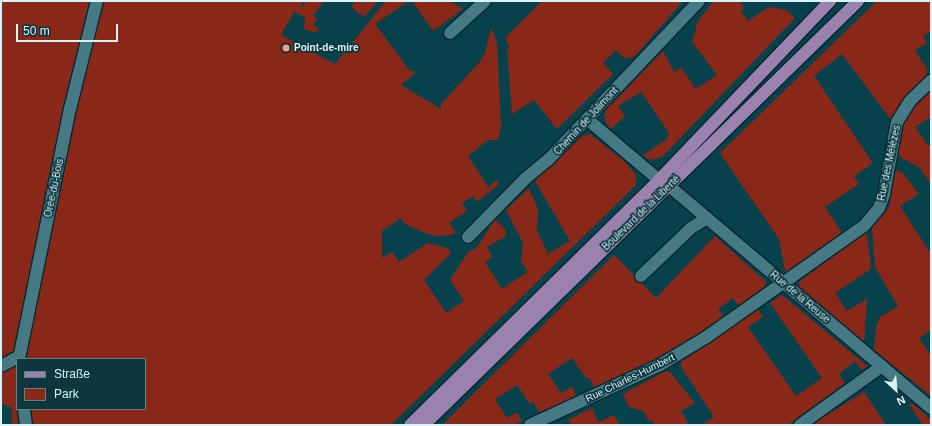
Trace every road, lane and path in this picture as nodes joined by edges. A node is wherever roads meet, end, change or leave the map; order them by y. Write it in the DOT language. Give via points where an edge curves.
graph roads {
  1 [pos="97,1"];
  2 [pos="485,1"];
  3 [pos="699,1"];
  4 [pos="830,1"];
  5 [pos="858,1"];
  6 [pos="450,33"];
  7 [pos="931,81"];
  8 [pos="587,119"];
  9 [pos="664,183"];
  10 [pos="707,218"];
  11 [pos="468,237"];
  12 [pos="641,276"];
  13 [pos="783,283"];
  14 [pos="19,358"];
  15 [pos="16,359"];
  16 [pos="1,366"];
  17 [pos="882,366"];
  18 [pos="931,408"];
  19 [pos="24,410"];
  20 [pos="26,425"];
  21 [pos="410,425"];
  22 [pos="424,425"];
  23 [pos="530,425"];
  24 [pos="800,425"];
  1 -- 14 [label="street, Orée-du-Bois" via="70,110"];
  2 -- 6 [label="street"];
  3 -- 8 [label="street, Chemin de Jolimont"];
  4 -- 9 [label="main road, Boulevard de la Liberté"];
  5 -- 9 [label="main road, Boulevard de la Liberté"];
  7 -- 13 [label="street, Rue des Mélèzes" via="910,101 897,122 886,188 873,218 852,236"];
  8 -- 9 [label="street, Rue de la Reuse"];
  8 -- 11 [label="street, Chemin de Jolimont"];
  9 -- 10 [label="street, Rue de la Reuse"];
  9 -- 21 [label="main road, Boulevard de la Liberté"];
  9 -- 22 [label="main road, Boulevard de la Liberté"];
  10 -- 12 [label="street" via="691,228"];
  10 -- 13 [label="street, Rue de la Reuse"];
  13 -- 17 [label="street, Rue de la Reuse"];
  13 -- 23 [label="street, Rue Charles-Humbert" via="660,366"];
  15 -- 16 [label="street, Orée-du-Bois"];
  17 -- 18 [label="street, Rue de la Reuse"];
  17 -- 24 [label="street"];
  19 -- 20 [label="street"];
}
